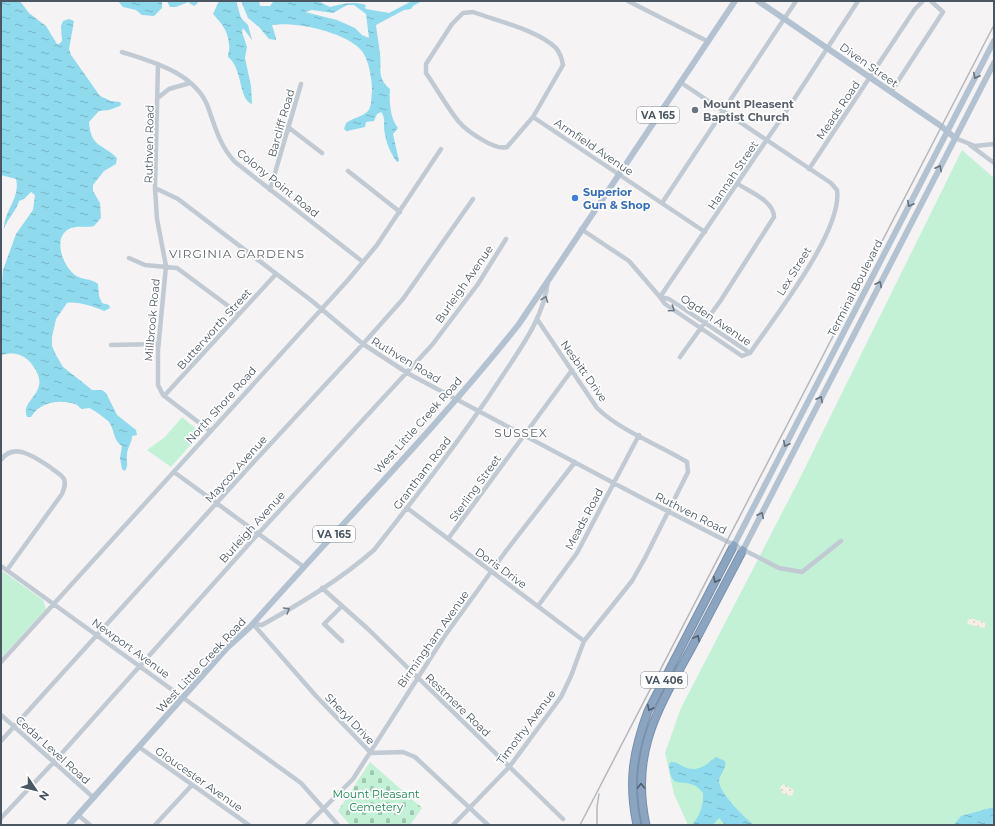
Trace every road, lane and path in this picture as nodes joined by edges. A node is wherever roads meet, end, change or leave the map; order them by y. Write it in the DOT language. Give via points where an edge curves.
graph roads {
  1 [pos="628,1"];
  2 [pos="735,1"];
  3 [pos="758,1"];
  4 [pos="796,1"];
  5 [pos="858,1"];
  6 [pos="923,1"];
  7 [pos="931,1"];
  8 [pos="785,18"];
  9 [pos="706,41"];
  10 [pos="994,41"];
  11 [pos="827,48"];
  12 [pos="122,52"];
  13 [pos="994,63"];
  14 [pos="158,64"];
  15 [pos="870,78"];
  16 [pos="680,82"];
  17 [pos="190,83"];
  18 [pos="301,84"];
  19 [pos="891,92"];
  20 [pos="159,97"];
  21 [pos="723,111"];
  22 [pos="533,117"];
  23 [pos="288,127"];
  24 [pos="948,130"];
  25 [pos="955,138"];
  26 [pos="766,141"];
  27 [pos="968,144"];
  28 [pos="994,145"];
  29 [pos="441,149"];
  30 [pos="322,153"];
  31 [pos="994,163"];
  32 [pos="809,169"];
  33 [pos="348,171"];
  34 [pos="619,173"];
  35 [pos="738,184"];
  36 [pos="155,188"];
  37 [pos="270,190"];
  38 [pos="473,199"];
  39 [pos="662,203"];
  40 [pos="400,212"];
  41 [pos="581,229"];
  42 [pos="705,232"];
  43 [pos="506,239"];
  44 [pos="129,258"];
  45 [pos="364,262"];
  46 [pos="166,266"];
  47 [pos="276,274"];
  48 [pos="548,278"];
  49 [pos="660,297"];
  50 [pos="321,309"];
  51 [pos="239,314"];
  52 [pos="537,319"];
  53 [pos="705,324"];
  54 [pos="702,329"];
  55 [pos="159,344"];
  56 [pos="364,344"];
  57 [pos="111,345"];
  58 [pos="750,353"];
  59 [pos="680,356"];
  60 [pos="572,370"];
  61 [pos="406,373"];
  62 [pos="164,396"];
  63 [pos="456,399"];
  64 [pos="479,411"];
  65 [pos="210,431"];
  66 [pos="525,435"];
  67 [pos="639,435"];
  68 [pos="1,460"];
  69 [pos="574,462"];
  70 [pos="687,462"];
  71 [pos="174,472"];
  72 [pos="614,483"];
  73 [pos="217,504"];
  74 [pos="407,508"];
  75 [pos="669,512"];
  76 [pos="258,534"];
  77 [pos="448,539"];
  78 [pos="841,541"];
  79 [pos="734,545"];
  80 [pos="743,550"];
  81 [pos="1,566"];
  82 [pos="304,567"];
  83 [pos="7,570"];
  84 [pos="491,572"];
  85 [pos="322,588"];
  86 [pos="54,604"];
  87 [pos="342,606"];
  88 [pos="538,606"];
  89 [pos="253,624"];
  90 [pos="98,635"];
  91 [pos="342,641"];
  92 [pos="584,641"];
  93 [pos="1,662"];
  94 [pos="140,665"];
  95 [pos="417,677"];
  96 [pos="183,698"];
  97 [pos="1,715"];
  98 [pos="14,727"];
  99 [pos="1,741"];
  100 [pos="139,747"];
  101 [pos="371,753"];
  102 [pos="54,762"];
  103 [pos="510,766"];
  104 [pos="192,785"];
  105 [pos="94,798"];
  106 [pos="470,808"];
  107 [pos="324,809"];
  108 [pos="78,815"];
  109 [pos="1,818"];
  110 [pos="563,819"];
  111 [pos="69,825"];
  112 [pos="90,825"];
  113 [pos="156,825"];
  114 [pos="249,825"];
  115 [pos="307,825"];
  116 [pos="338,825"];
  117 [pos="453,825"];
  118 [pos="488,825"];
  119 [pos="637,825"];
  120 [pos="646,825"];
  1 -- 9 [label="street"];
  2 -- 9 [label="main road, West Little Creek Road / VA 165"];
  3 -- 8 [label="main road, Diven Street"];
  4 -- 8 [label="street"];
  5 -- 11 [label="street, Hannah Street"];
  6 -- 15 [label="street, Meads Road" via="915,9"];
  7 -- 19 [label="street" via="943,12"];
  8 -- 11 [label="main road, Diven Street"];
  8 -- 21 [label="street"];
  9 -- 16 [label="main road, West Little Creek Road / VA 165"];
  10 -- 24 [label="main road, Terminal Boulevard / VA 406, one-way"];
  11 -- 15 [label="main road, Diven Street"];
  11 -- 26 [label="street, Hannah Street"];
  12 -- 14 [label="street, Colony Point Road"];
  13 -- 25 [label="main road, Terminal Boulevard / VA 406"];
  14 -- 17 [label="street, Colony Point Road"];
  14 -- 20 [label="street, Ruthven Road"];
  15 -- 19 [label="main road, Diven Street"];
  15 -- 32 [label="street, Meads Road"];
  16 -- 21 [label="street"];
  16 -- 34 [label="main road, West Little Creek Road / VA 165"];
  17 -- 20 [label="street" via="169,89"];
  17 -- 37 [label="street, Colony Point Road" via="205,100 217,135 226,151 235,162"];
  18 -- 23 [label="street, Barcliff Road"];
  19 -- 24 [label="main road, Diven Street"];
  20 -- 36 [label="street, Ruthven Road"];
  21 -- 26 [label="street"];
  21 -- 39 [label="street"];
  22 -- 22 [label="street" via="563,65 562,57 556,48 536,35 473,12 463,13 452,24 426,64 426,73 458,121 492,146 503,148 507,147"];
  22 -- 34 [label="street, Armfield Avenue"];
  23 -- 30 [label="street"];
  23 -- 37 [label="street, Barcliff Road"];
  24 -- 25 [label="main road, Diven Street"];
  24 -- 79 [label="main road, Terminal Boulevard / VA 406, one-way"];
  25 -- 27 [label="street, Diven Street"];
  80 -- 25 [label="main road, Terminal Boulevard / VA 406, one-way"];
  26 -- 32 [label="street"];
  26 -- 35 [label="street, Hannah Street"];
  27 -- 28 [label="street"];
  27 -- 31 [label="street"];
  29 -- 40 [label="street, North Shore Road"];
  32 -- 58 [label="street, Lex Street" via="837,190 837,205 813,262"];
  33 -- 40 [label="street"];
  34 -- 39 [label="street, Armfield Avenue"];
  34 -- 41 [label="main road, West Little Creek Road / VA 165"];
  35 -- 42 [label="street, Hannah Street"];
  35 -- 53 [label="street" via="772,208 774,217"];
  36 -- 46 [label="street, Millbrook Road" via="157,219"];
  36 -- 47 [label="street, Ruthven Road" via="178,199"];
  37 -- 45 [label="street, Colony Point Road"];
  38 -- 56 [label="street, Maycox Avenue" via="403,299"];
  39 -- 42 [label="street, Armfield Avenue"];
  40 -- 45 [label="street, North Shore Road"];
  41 -- 48 [label="main road, West Little Creek Road / VA 165"];
  41 -- 49 [label="street, Ogden Avenue" via="629,261"];
  42 -- 49 [label="street, Hannah Street"];
  43 -- 61 [label="street, Burleigh Avenue" via="460,308"];
  44 -- 46 [label="street" via="144,265"];
  45 -- 50 [label="street, North Shore Road"];
  46 -- 51 [label="street" via="183,271"];
  46 -- 55 [label="street, Millbrook Road"];
  47 -- 50 [label="street, Ruthven Road"];
  47 -- 51 [label="street, Butterworth Street"];
  52 -- 48 [label="street, Grantham Road, one-way" via="547,292"];
  48 -- 63 [label="main road, West Little Creek Road / VA 165" via="519,324"];
  49 -- 53 [label="street, Ogden Avenue" via="669,299"];
  49 -- 54 [label="street, Ogden Avenue, one-way" via="665,304"];
  50 -- 56 [label="street, Ruthven Road"];
  50 -- 65 [label="street, North Shore Road"];
  51 -- 62 [label="street, Butterworth Street"];
  52 -- 60 [label="street, Nesbitt Drive"];
  52 -- 64 [label="street, Grantham Road"];
  53 -- 54 [label="street"];
  53 -- 58 [label="street, Ogden Avenue"];
  54 -- 58 [label="street, Ogden Avenue" via="742,356"];
  54 -- 59 [label="street"];
  55 -- 57 [label="street"];
  55 -- 62 [label="street, Millbrook Road" via="156,378"];
  56 -- 61 [label="street, Ruthven Road"];
  56 -- 73 [label="street, Maycox Avenue"];
  60 -- 66 [label="street, Sterling Street"];
  60 -- 67 [label="street, Nesbitt Drive" via="597,408 607,417"];
  61 -- 63 [label="street, Ruthven Road"];
  61 -- 76 [label="street, Burleigh Avenue"];
  62 -- 65 [label="street, Millbrook Road"];
  63 -- 64 [label="street, Ruthven Road"];
  63 -- 82 [label="main road, West Little Creek Road / VA 165"];
  64 -- 66 [label="street, Ruthven Road"];
  64 -- 74 [label="street, Grantham Road"];
  65 -- 71 [label="street, North Shore Road"];
  66 -- 69 [label="street, Ruthven Road"];
  66 -- 77 [label="street, Sterling Street"];
  67 -- 70 [label="street, Nesbitt Drive"];
  67 -- 72 [label="street, Meads Road"];
  68 -- 83 [label="street" via="6,454 14,451 29,454 60,475 65,484 62,494"];
  69 -- 72 [label="street, Ruthven Road"];
  69 -- 84 [label="street, Birmingham Avenue"];
  70 -- 75 [label="street, Timothy Avenue" via="688,472"];
  71 -- 73 [label="street"];
  71 -- 86 [label="street, North Shore Road"];
  72 -- 75 [label="street, Ruthven Road"];
  72 -- 88 [label="street, Meads Road" via="577,553"];
  73 -- 76 [label="street"];
  73 -- 90 [label="street, Maycox Avenue"];
  74 -- 77 [label="street, Doris Drive"];
  74 -- 85 [label="street, Grantham Road" via="374,550 353,569"];
  75 -- 79 [label="street, Ruthven Road"];
  75 -- 92 [label="street, Timothy Avenue" via="632,581"];
  76 -- 82 [label="street"];
  76 -- 94 [label="street, Burleigh Avenue"];
  77 -- 84 [label="street, Doris Drive"];
  78 -- 80 [label="street, Ruthven Road" via="802,572 779,568"];
  79 -- 80 [label="street, Ruthven Road"];
  79 -- 119 [label="highway, VA 406, one-way" via="648,711 641,730 634,755 631,781"];
  120 -- 80 [label="highway, VA 406, one-way" via="640,779 649,731"];
  81 -- 83 [label="street, Newport Avenue"];
  82 -- 89 [label="main road, West Little Creek Road / VA 165"];
  83 -- 86 [label="street, Newport Avenue"];
  84 -- 88 [label="street, Doris Drive"];
  84 -- 95 [label="street, Birmingham Avenue"];
  85 -- 87 [label="street, Restmere Road"];
  89 -- 85 [label="street, Grantham Road, one-way" via="262,625"];
  86 -- 90 [label="street, Newport Avenue"];
  86 -- 93 [label="street, North Shore Road"];
  87 -- 91 [label="street" via="324,624"];
  87 -- 95 [label="street, Restmere Road"];
  88 -- 92 [label="street, Doris Drive"];
  89 -- 96 [label="main road, West Little Creek Road / VA 165" via="227,648"];
  89 -- 101 [label="street, Sheryl Drive" via="316,696"];
  90 -- 94 [label="street, Newport Avenue"];
  90 -- 98 [label="street, Maycox Avenue"];
  92 -- 103 [label="street, Timothy Avenue" via="561,697"];
  94 -- 96 [label="street, Newport Avenue"];
  94 -- 102 [label="street, Burleigh Avenue"];
  95 -- 101 [label="street, Birmingham Avenue"];
  95 -- 103 [label="street, Restmere Road"];
  96 -- 100 [label="main road, West Little Creek Road / VA 165"];
  96 -- 107 [label="street, Newport Avenue" via="301,783"];
  97 -- 98 [label="street, Cedar Level Road"];
  98 -- 99 [label="street, Maycox Avenue"];
  98 -- 102 [label="street, Cedar Level Road"];
  100 -- 104 [label="street, Gloucester Avenue"];
  100 -- 105 [label="main road, West Little Creek Road / VA 165"];
  101 -- 106 [label="street, Sheryl Drive" via="403,752 415,757"];
  101 -- 107 [label="street, Birmingham Avenue" via="353,779"];
  102 -- 105 [label="street, Cedar Level Road"];
  102 -- 109 [label="street, Burleigh Avenue"];
  103 -- 106 [label="street, Timothy Avenue"];
  103 -- 110 [label="street, Restmere Road"];
  104 -- 113 [label="street"];
  104 -- 114 [label="street, Gloucester Avenue"];
  105 -- 108 [label="main road, West Little Creek Road / VA 165"];
  106 -- 117 [label="street, Timothy Avenue"];
  106 -- 118 [label="street, Sheryl Drive"];
  107 -- 115 [label="street, Birmingham Avenue"];
  107 -- 116 [label="street, Newport Avenue"];
  108 -- 111 [label="main road, West Little Creek Road / VA 165"];
  108 -- 112 [label="street"];
}
